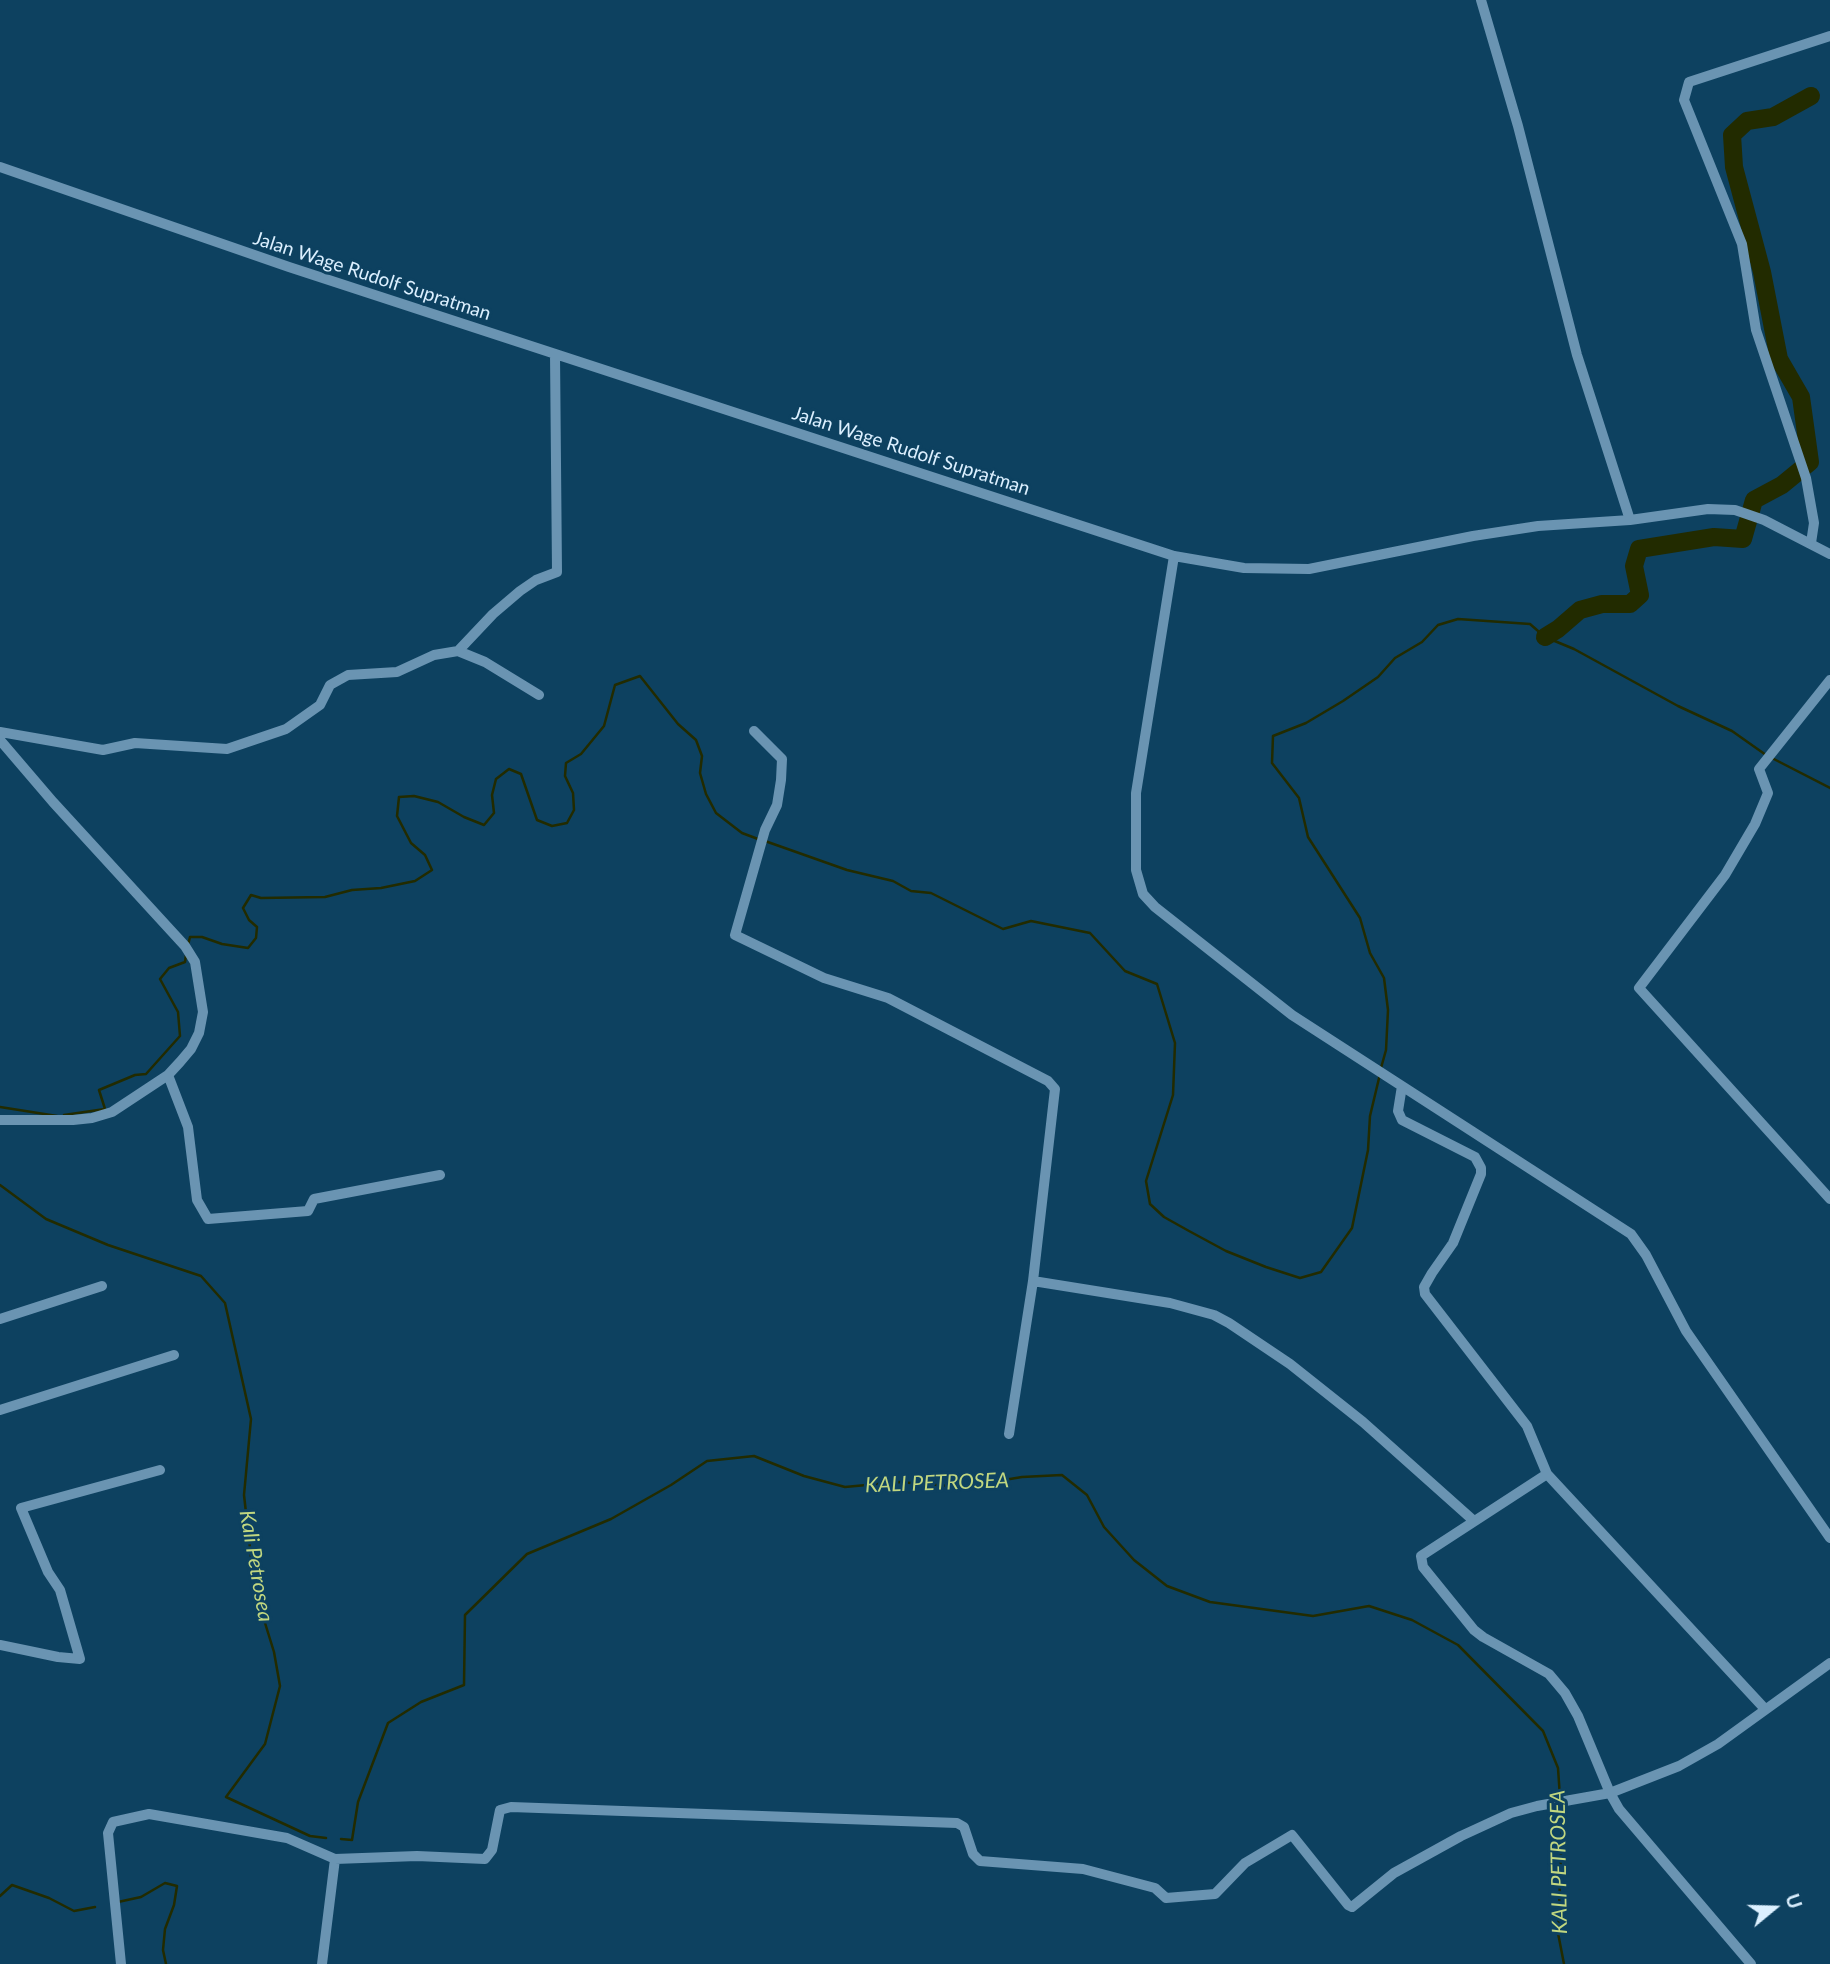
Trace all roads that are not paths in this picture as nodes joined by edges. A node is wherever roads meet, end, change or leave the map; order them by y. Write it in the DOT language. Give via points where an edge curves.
graph roads {
  1 [pos="1481,0"];
  2 [pos="1830,36"];
  3 [pos="0,167"];
  4 [pos="555,354"];
  5 [pos="1630,520"];
  6 [pos="1811,543"];
  7 [pos="1830,554"];
  8 [pos="1174,556"];
  9 [pos="458,651"];
  10 [pos="1830,680"];
  11 [pos="539,695"];
  12 [pos="754,731"];
  13 [pos="0,732"];
  14 [pos="0,740"];
  15 [pos="168,1075"];
  16 [pos="1398,1084"];
  17 [pos="0,1120"];
  18 [pos="440,1175"];
  19 [pos="1830,1199"];
  20 [pos="1032,1281"];
  21 [pos="102,1286"];
  22 [pos="0,1319"];
  23 [pos="174,1355"];
  24 [pos="0,1410"];
  25 [pos="1009,1434"];
  26 [pos="160,1470"];
  27 [pos="1547,1474"];
  28 [pos="1474,1521"];
  29 [pos="1830,1538"];
  30 [pos="0,1645"];
  31 [pos="1830,1663"];
  32 [pos="1765,1709"];
  33 [pos="1610,1793"];
  34 [pos="335,1858"];
  35 [pos="121,1964"];
  36 [pos="322,1964"];
  37 [pos="1751,1964"];
  1 -- 5 [label="street" via="1577,355"];
  2 -- 6 [label="street" via="1689,82 1684,100 1742,244 1756,330 1806,478 1814,523"];
  3 -- 4 [label="street, Jalan Wage Rudolf Supratman"];
  4 -- 8 [label="street, Jalan Wage Rudolf Supratman"];
  4 -- 9 [label="street" via="557,572 520,591"];
  5 -- 6 [label="street, Jalan Wage Rudolf Supratman" via="1708,509 1735,510"];
  5 -- 8 [label="street, Jalan Wage Rudolf Supratman" via="1538,526 1310,569 1244,568"];
  6 -- 7 [label="street, Jalan Wage Rudolf Supratman"];
  8 -- 16 [label="street" via="1136,793 1136,870 1143,894 1292,1015"];
  9 -- 11 [label="street"];
  9 -- 13 [label="street" via="434,655 397,672 348,675 330,685 320,705 286,729 226,749 135,743 103,750"];
  10 -- 19 [label="street" via="1759,769 1768,793 1725,875 1639,988"];
  12 -- 20 [label="street" via="782,759 777,805 735,935 814,974 888,998 1052,1084 1056,1096"];
  14 -- 15 [label="street" via="192,957 200,984 201,1022 191,1049"];
  15 -- 17 [label="street" via="120,1108 92,1118"];
  15 -- 18 [label="street" via="188,1127 197,1200 208,1219 308,1211 314,1199"];
  16 -- 27 [label="street" via="1402,1120 1475,1157 1481,1168 1453,1243 1424,1287 1425,1294 1527,1426"];
  16 -- 29 [label="street" via="1631,1234 1686,1331"];
  20 -- 25 [label="street"];
  20 -- 28 [label="street" via="1170,1303 1229,1322 1363,1422"];
  21 -- 22 [label="street"];
  23 -- 24 [label="street"];
  26 -- 30 [label="street" via="21,1508 60,1590 80,1659"];
  27 -- 28 [label="street"];
  27 -- 32 [label="street"];
  28 -- 33 [label="street" via="1421,1556 1423,1567 1474,1630 1549,1674 1565,1693"];
  31 -- 32 [label="street"];
  32 -- 33 [label="street" via="1679,1766"];
  33 -- 34 [label="street" via="1520,1810 1461,1836 1390,1876 1352,1907 1292,1835 1245,1863 1215,1894 1166,1898 1156,1888 1083,1869 980,1861 962,1825 944,1822 511,1807 499,1813 492,1850 485,1859"];
  33 -- 37 [label="street"];
  34 -- 35 [label="street" via="287,1838 184,1819 149,1814 113,1822 108,1833"];
  34 -- 36 [label="street"];
}
